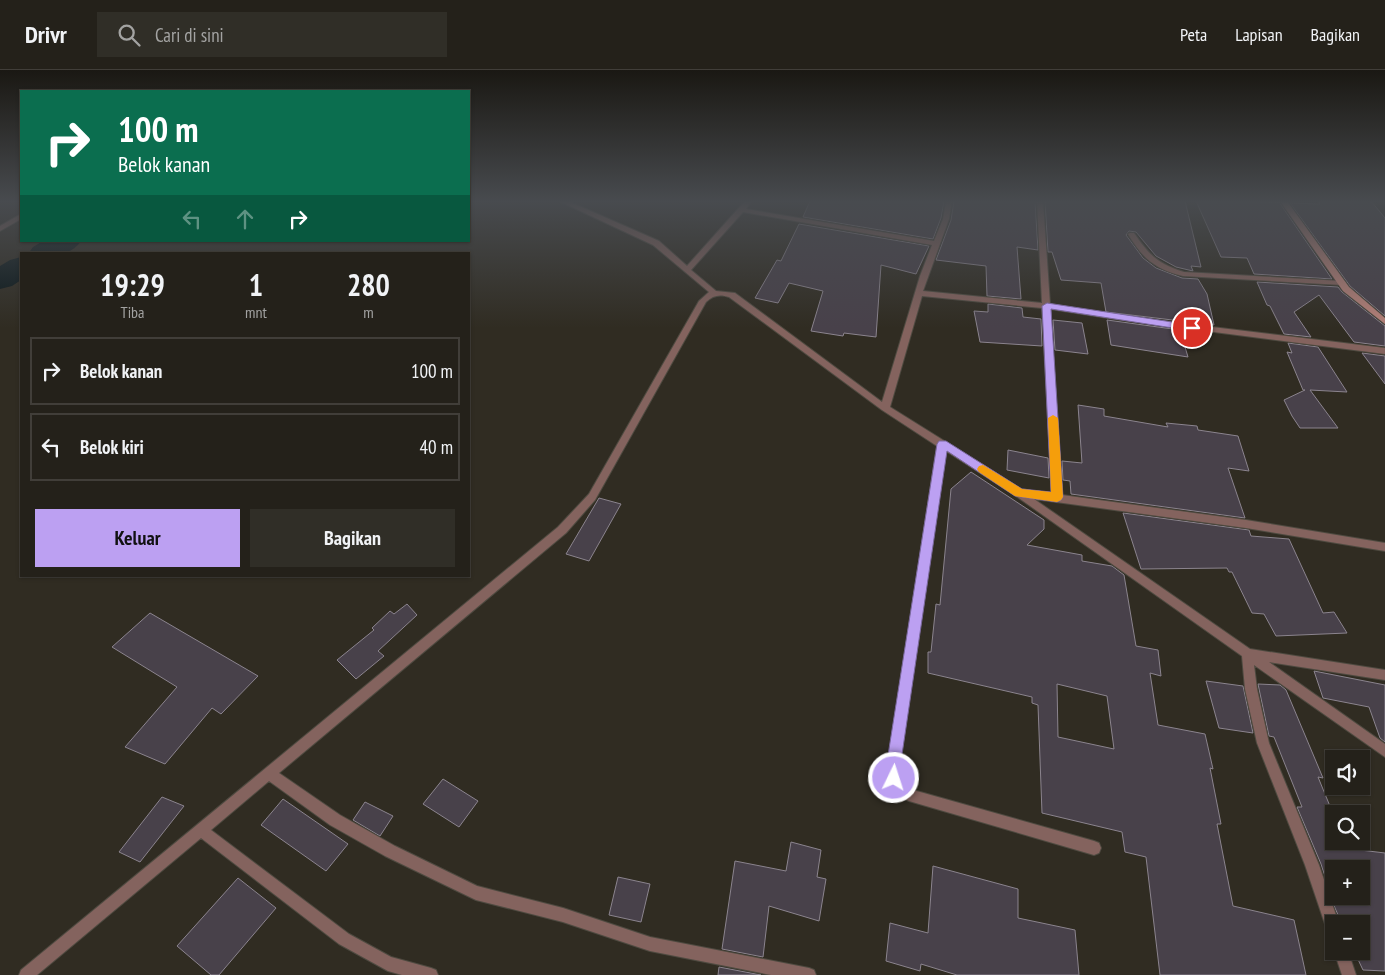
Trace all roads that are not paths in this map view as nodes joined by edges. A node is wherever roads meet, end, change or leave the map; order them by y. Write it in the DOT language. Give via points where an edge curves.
graph roads {
  1 [pos="656,243"];
  2 [pos="712,243"];
  3 [pos="933,243"];
  4 [pos="1043,243"];
  5 [pos="1137,243"];
  6 [pos="1313,243"];
  7 [pos="937,244"];
  8 [pos="687,270"];
  9 [pos="1342,283"];
  10 [pos="713,292"];
  11 [pos="919,293"];
  12 [pos="1047,306"];
  13 [pos="1385,322"];
  14 [pos="1385,351"];
  15 [pos="885,408"];
  16 [pos="942,444"];
  17 [pos="1019,493"];
  18 [pos="1057,497"];
  19 [pos="1385,547"];
  20 [pos="1247,654"];
  21 [pos="1385,675"];
  22 [pos="1385,752"];
  23 [pos="269,773"];
  24 [pos="201,830"];
  25 [pos="1094,848"];
  26 [pos="1329,915"];
  27 [pos="1344,960"];
  28 [pos="26,975"];
  29 [pos="431,975"];
  30 [pos="809,975"];
  31 [pos="1349,975"];
  1 -- 8 [label="street"];
  2 -- 8 [label="street"];
  3 -- 7 [label="street"];
  4 -- 12 [label="street"];
  5 -- 9 [label="street" via="1161,267 1183,274"];
  6 -- 9 [label="main road"];
  7 -- 11 [label="street"];
  8 -- 10 [label="street"];
  9 -- 13 [label="main road"];
  10 -- 15 [label="street" via="732,296"];
  10 -- 23 [label="street" via="702,301 592,497 562,530"];
  11 -- 12 [label="street"];
  11 -- 15 [label="street"];
  12 -- 14 [label="street" via="1235,334"];
  12 -- 18 [label="street"];
  15 -- 16 [label="street"];
  16 -- 17 [label="street"];
  16 -- 25 [label="street" via="894,778 897,785 909,794"];
  17 -- 18 [label="street"];
  17 -- 20 [label="street"];
  18 -- 19 [label="street"];
  20 -- 21 [label="street"];
  20 -- 22 [label="street"];
  20 -- 26 [label="street" via="1263,743"];
  23 -- 24 [label="street"];
  23 -- 30 [label="street" via="334,820 476,893 563,915 650,944"];
  24 -- 28 [label="street"];
  24 -- 29 [label="street" via="344,939 388,964"];
  27 -- 31 [label="street"];
}
